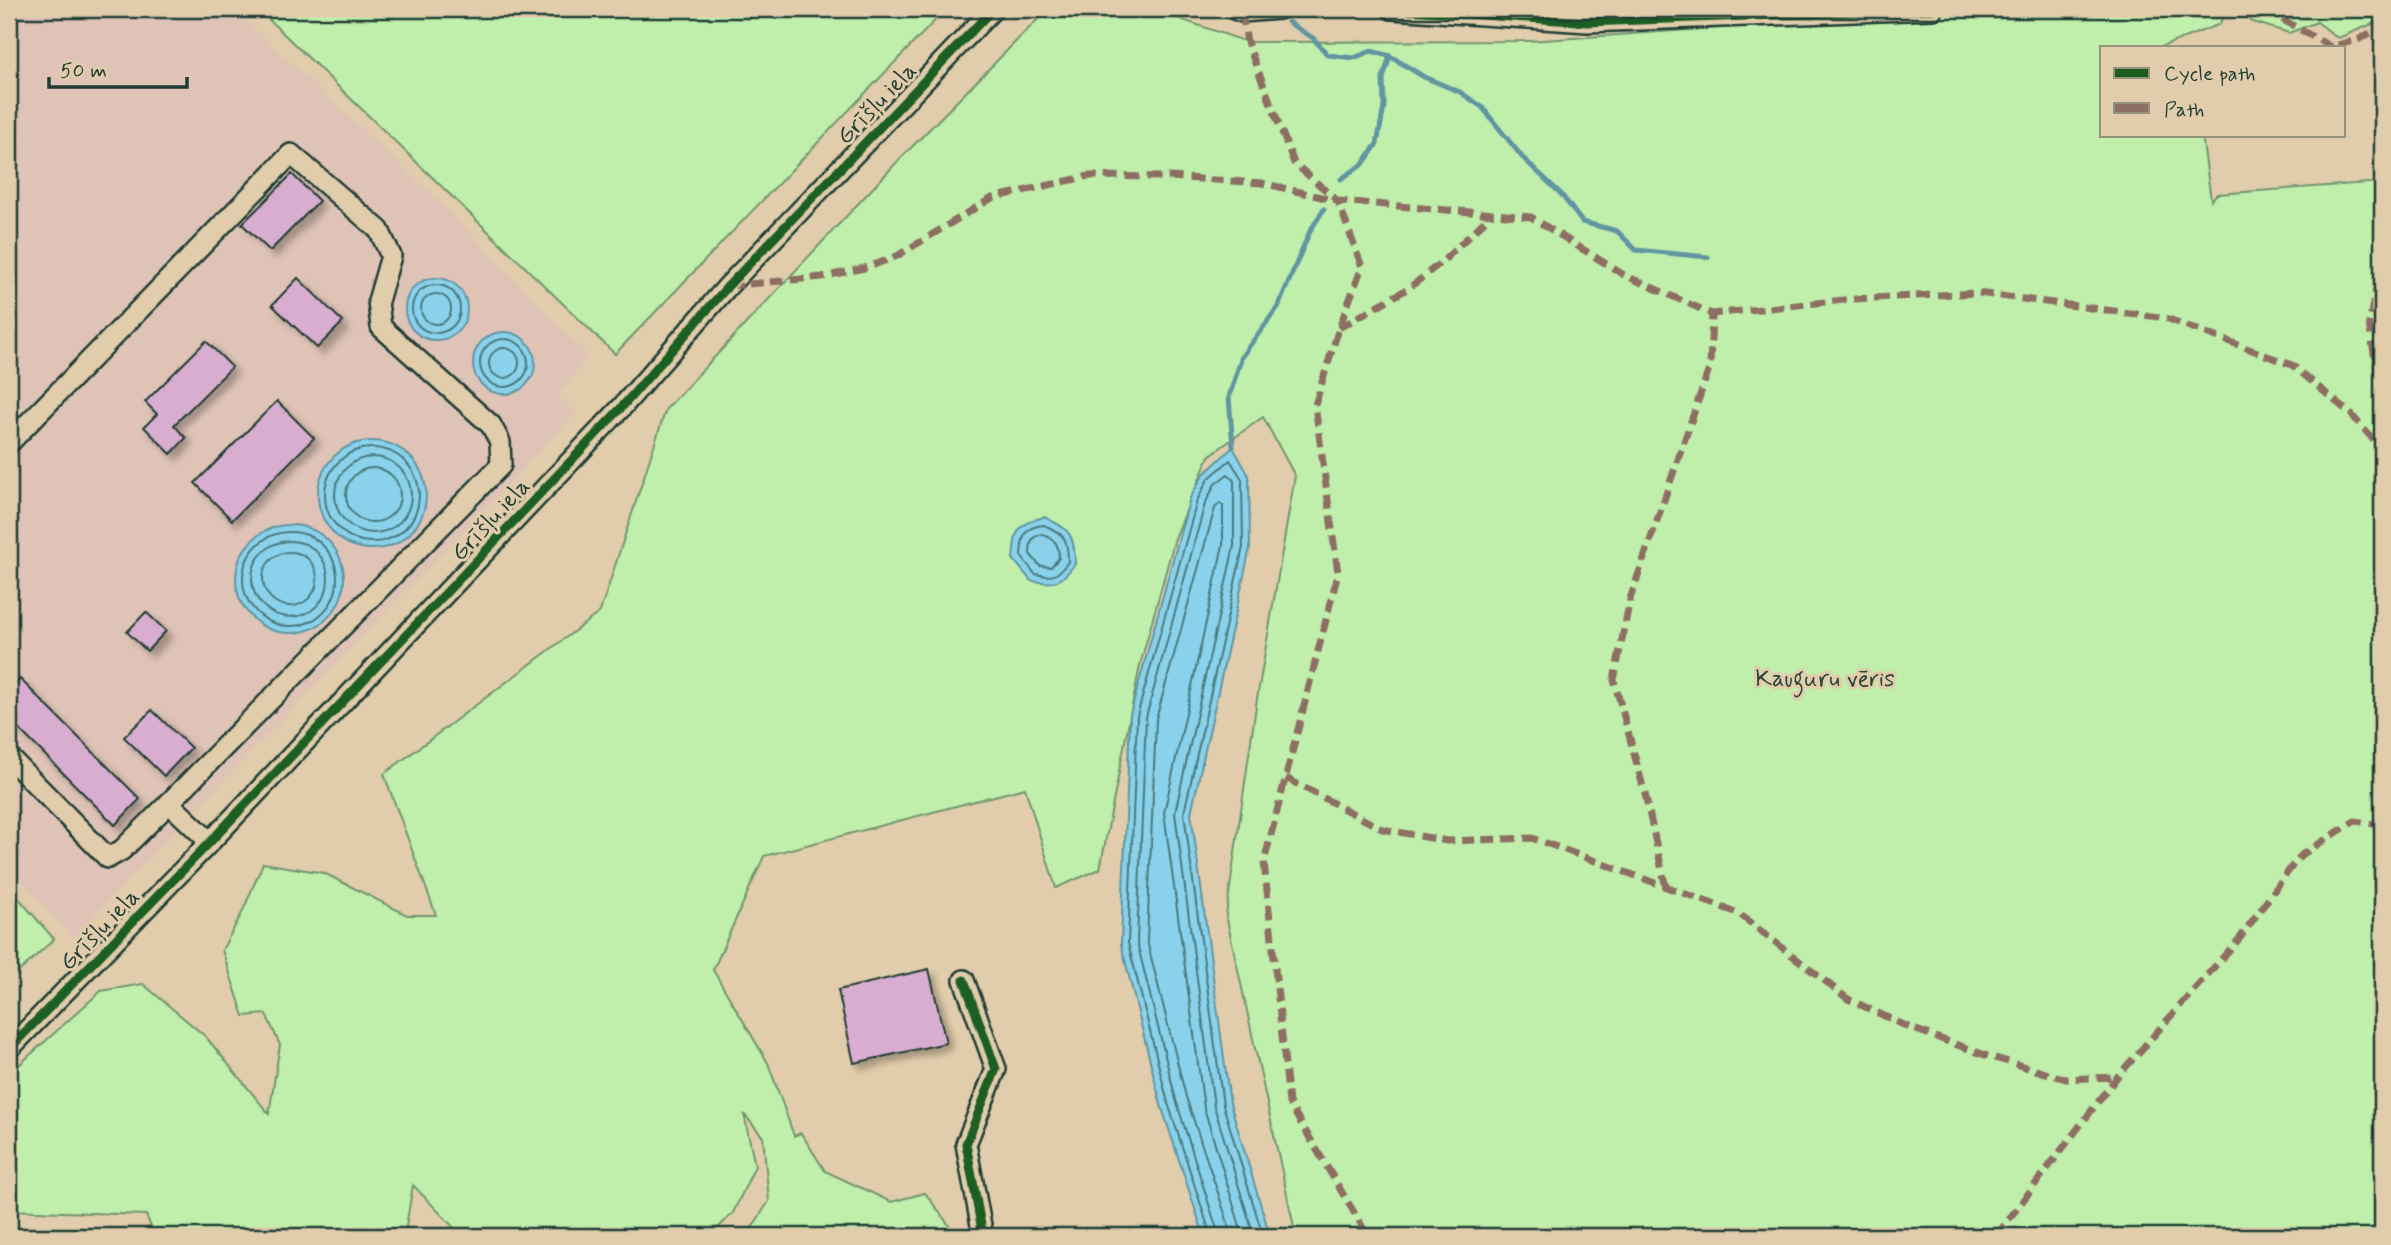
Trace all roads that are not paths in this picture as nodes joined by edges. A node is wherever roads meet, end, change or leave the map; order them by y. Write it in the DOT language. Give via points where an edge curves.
graph roads {
  1 [pos="993,9"];
  2 [pos="1234,9"];
  3 [pos="1279,9"];
  4 [pos="1392,9"];
  5 [pos="1933,9"];
  6 [pos="9,443"];
  7 [pos="9,757"];
  8 [pos="169,803"];
  9 [pos="210,842"];
  10 [pos="964,980"];
  11 [pos="9,1049"];
  12 [pos="984,1236"];
  1 -- 9 [label="street, Grīšļu iela" via="727,286 621,408"];
  2 -- 3 [label="street"];
  4 -- 5 [label="street" via="1587,22"];
  6 -- 8 [label="street" via="291,154 379,230 391,256 378,301 381,327 491,425 500,442 501,465"];
  7 -- 8 [label="street" via="108,858"];
  8 -- 9 [label="street"];
  9 -- 11 [label="street, Grīšļu iela"];
  10 -- 12 [label="street" via="996,1069 965,1144"];
}
